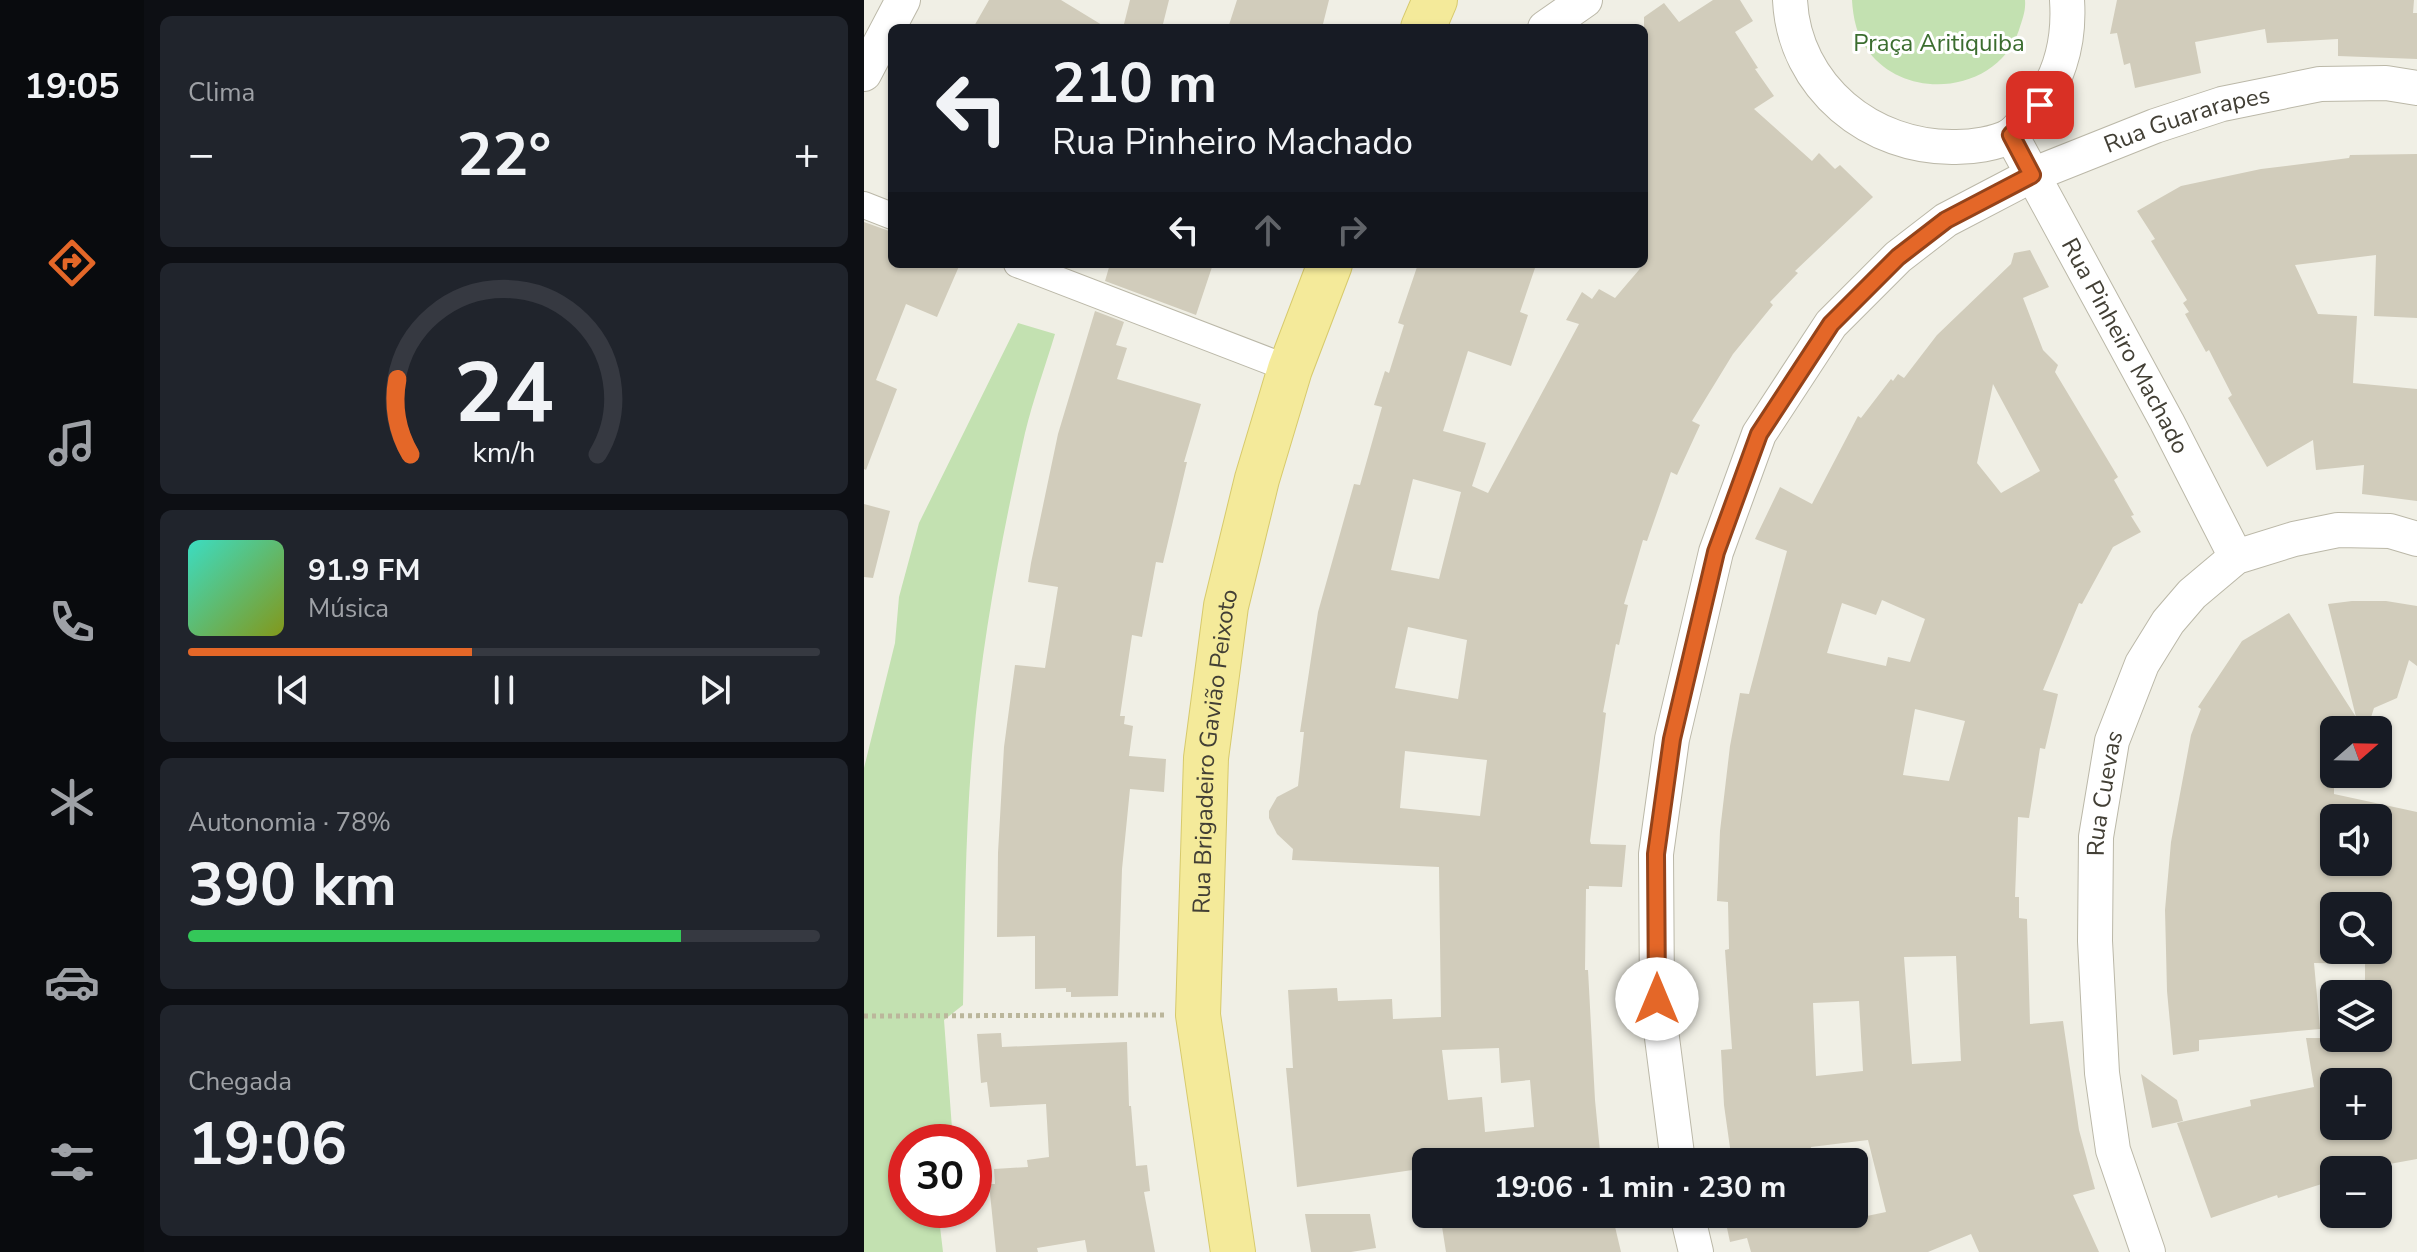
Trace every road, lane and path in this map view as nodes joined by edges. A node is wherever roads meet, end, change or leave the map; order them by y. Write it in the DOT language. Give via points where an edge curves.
graph roads {
  1 [pos="903,0"];
  2 [pos="1435,0"];
  3 [pos="1585,0"];
  4 [pos="1790,0"];
  5 [pos="2067,0"];
  6 [pos="890,24"];
  7 [pos="1425,24"];
  8 [pos="1551,24"];
  9 [pos="888,28"];
  10 [pos="864,74"];
  11 [pos="2417,88"];
  12 [pos="2011,135"];
  13 [pos="2032,175"];
  14 [pos="864,205"];
  15 [pos="888,214"];
  16 [pos="1027,268"];
  17 [pos="1328,268"];
  18 [pos="1290,369"];
  19 [pos="2417,539"];
  20 [pos="2236,557"];
  21 [pos="1198,1015"];
  22 [pos="864,1016"];
  23 [pos="1676,1148"];
  24 [pos="1690,1228"];
  25 [pos="1233,1252"];
  26 [pos="1696,1252"];
  27 [pos="2148,1252"];
  1 -- 6 [label="street"];
  2 -- 7 [label="main road"];
  3 -- 8 [label="street"];
  4 -- 12 [label="street" via="1803,55 1825,90 1855,118 1891,138 1931,148 1972,147"];
  5 -- 12 [label="street" via="2069,24 2060,67 2040,105"];
  9 -- 10 [label="street"];
  11 -- 13 [label="street, Rua Guararapes" via="2320,84 2222,104"];
  12 -- 13 [label="street, Rua Pinheiro Machado"];
  13 -- 20 [label="street, Rua Pinheiro Machado"];
  13 -- 23 [label="street, Rua Guararapes" via="1946,220 1898,257 1831,324 1759,434 1716,552 1672,739 1656,854 1657,999"];
  14 -- 15 [label="street"];
  16 -- 18 [label="street"];
  17 -- 18 [label="main road, Rua Brigadeiro Gavião Peixoto"];
  18 -- 21 [label="main road, Rua Brigadeiro Gavião Peixoto" via="1226,606 1206,758"];
  19 -- 20 [label="street, Rua Cuevas" via="2390,531 2338,530"];
  20 -- 27 [label="street, Rua Cuevas" via="2192,594 2142,664 2112,741 2096,837 2102,1073 2113,1150"];
  21 -- 22 [label="path"];
  21 -- 25 [label="main road, Rua Brigadeiro Gavião Peixoto"];
  24 -- 26 [label="street"];
}
